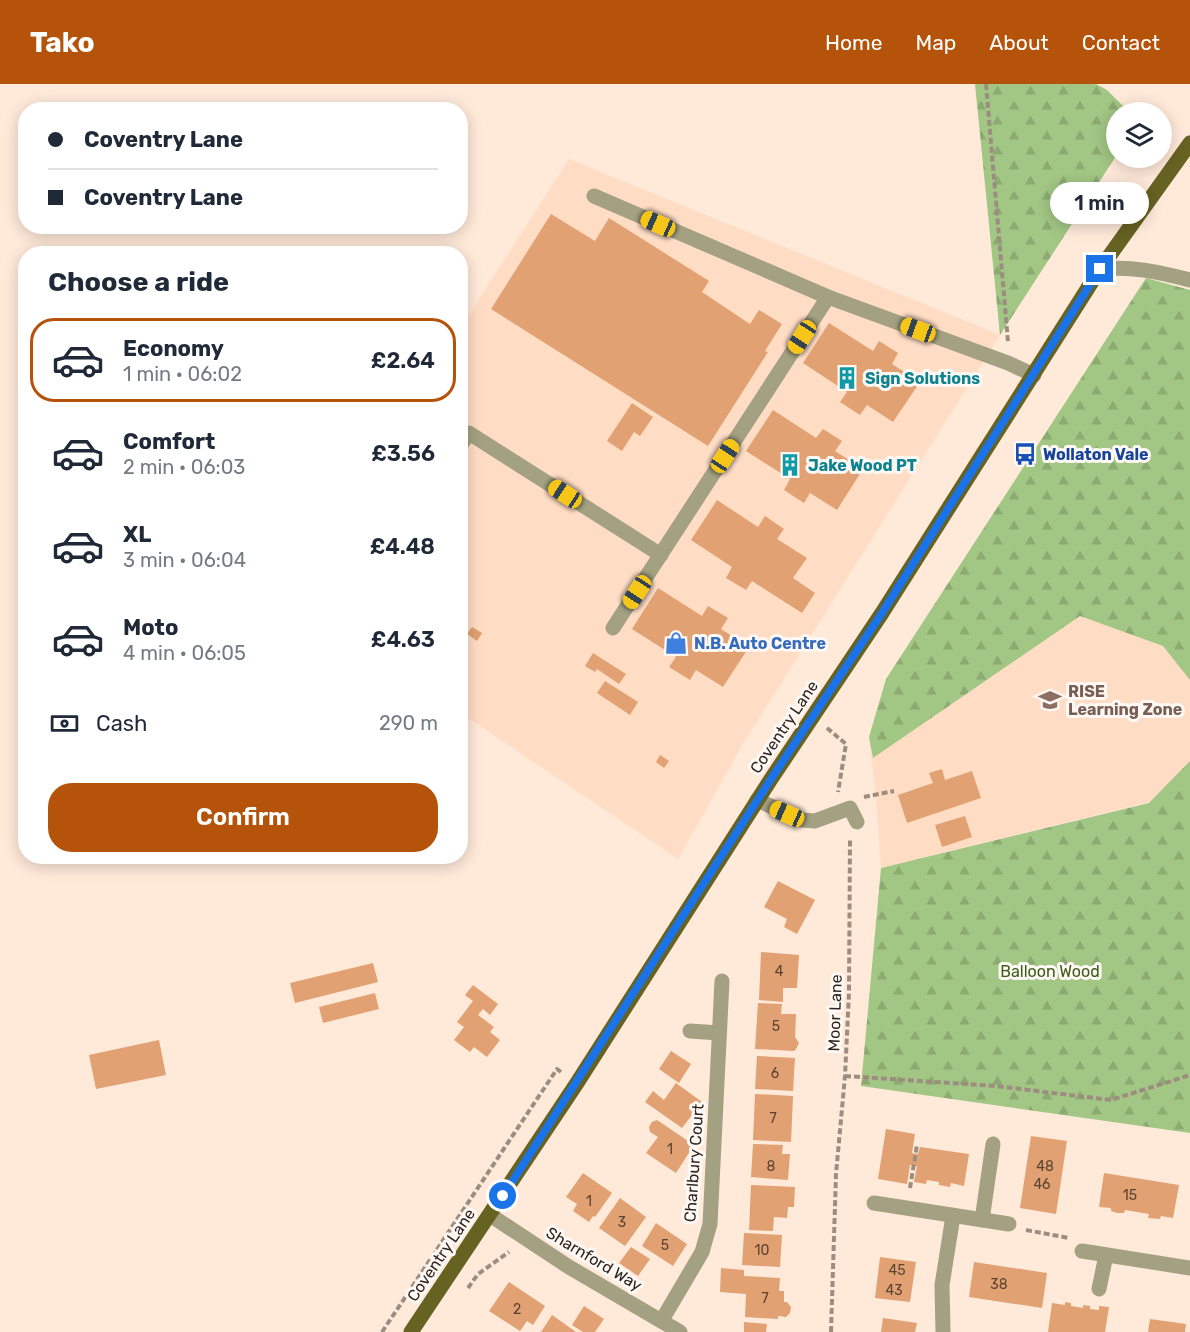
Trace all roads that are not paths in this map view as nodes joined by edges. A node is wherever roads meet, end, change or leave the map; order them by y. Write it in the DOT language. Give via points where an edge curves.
graph roads {
  1 [pos="1190,143"];
  2 [pos="594,196"];
  3 [pos="1100,269"];
  4 [pos="1190,280"];
  5 [pos="828,297"];
  6 [pos="1034,375"];
  7 [pos="468,434"];
  8 [pos="661,555"];
  9 [pos="614,628"];
  10 [pos="757,800"];
  11 [pos="853,815"];
  12 [pos="722,981"];
  13 [pos="690,1031"];
  14 [pos="720,1033"];
  15 [pos="993,1144"];
  16 [pos="874,1203"];
  17 [pos="490,1215"];
  18 [pos="953,1216"];
  19 [pos="982,1220"];
  20 [pos="1009,1224"];
  21 [pos="1082,1251"];
  22 [pos="1106,1255"];
  23 [pos="1190,1268"];
  24 [pos="1099,1289"];
  25 [pos="662,1320"];
  26 [pos="411,1332"];
  27 [pos="680,1332"];
  28 [pos="943,1332"];
  1 -- 3 [label="main road, Coventry Lane"];
  2 -- 5 [label="street"];
  3 -- 4 [label="street" via="1124,267"];
  3 -- 6 [label="main road, Coventry Lane"];
  5 -- 6 [label="street"];
  5 -- 8 [label="street"];
  6 -- 10 [label="main road, Coventry Lane"];
  7 -- 8 [label="street"];
  8 -- 9 [label="street"];
  10 -- 11 [label="street" via="802,820"];
  10 -- 17 [label="main road, Coventry Lane"];
  12 -- 14 [label="street, Charlbury Court"];
  13 -- 14 [label="street"];
  14 -- 25 [label="street, Charlbury Court" via="710,1224 702,1252"];
  15 -- 19 [label="street"];
  16 -- 18 [label="street"];
  17 -- 25 [label="street, Sharnford Way" via="569,1267"];
  17 -- 26 [label="main road, Coventry Lane"];
  18 -- 19 [label="street"];
  18 -- 28 [label="street" via="942,1285"];
  19 -- 20 [label="street"];
  21 -- 22 [label="street"];
  22 -- 23 [label="street"];
  22 -- 24 [label="street"];
  25 -- 27 [label="street, Sharnford Way"];
}
